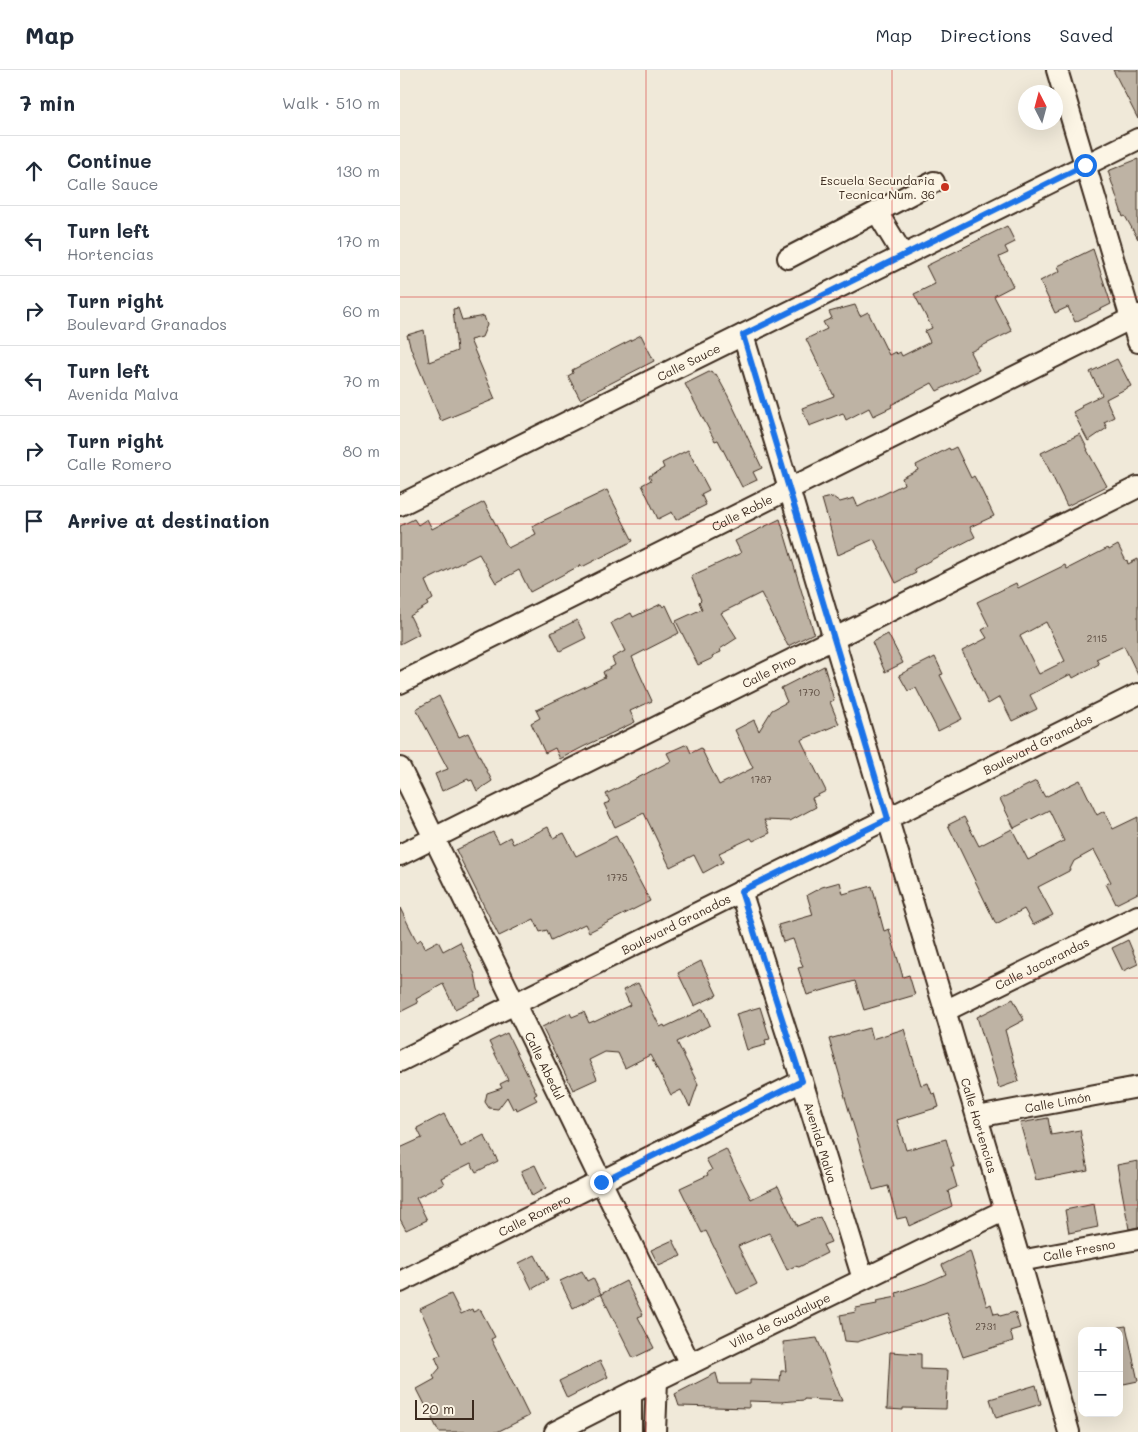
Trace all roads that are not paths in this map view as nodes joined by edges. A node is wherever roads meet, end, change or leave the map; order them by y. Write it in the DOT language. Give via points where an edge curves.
graph roads {
  1 [pos="1057,70"];
  2 [pos="1138,139"];
  3 [pos="1085,165"];
  4 [pos="934,182"];
  5 [pos="877,212"];
  6 [pos="903,255"];
  7 [pos="788,258"];
  8 [pos="1135,317"];
  9 [pos="743,335"];
  10 [pos="1138,342"];
  11 [pos="1138,487"];
  12 [pos="789,489"];
  13 [pos="400,505"];
  14 [pos="834,638"];
  15 [pos="400,683"];
  16 [pos="1138,694"];
  17 [pos="400,768"];
  18 [pos="888,819"];
  19 [pos="434,838"];
  20 [pos="400,855"];
  21 [pos="741,891"];
  22 [pos="1138,916"];
  23 [pos="515,1004"];
  24 [pos="945,1011"];
  25 [pos="400,1061"];
  26 [pos="802,1081"];
  27 [pos="1138,1087"];
  28 [pos="977,1117"];
  29 [pos="601,1182"];
  30 [pos="1005,1210"];
  31 [pos="1138,1239"];
  32 [pos="1020,1261"];
  33 [pos="863,1279"];
  34 [pos="400,1282"];
  35 [pos="690,1364"];
  36 [pos="657,1380"];
  37 [pos="630,1394"];
  38 [pos="555,1432"];
  39 [pos="631,1432"];
  40 [pos="656,1432"];
  41 [pos="1069,1432"];
  1 -- 3 [label="street"];
  2 -- 3 [label="street, Calle Sauce"];
  3 -- 6 [label="street, Calle Sauce"];
  3 -- 8 [label="street"];
  4 -- 5 [label="street"];
  5 -- 6 [label="street"];
  5 -- 7 [label="street"];
  6 -- 9 [label="street, Calle Sauce"];
  8 -- 10 [label="street"];
  8 -- 12 [label="street, Calle Roble"];
  9 -- 12 [label="street, Calle Hortencias"];
  9 -- 13 [label="street, Calle Sauce"];
  11 -- 14 [label="street, Calle Pino"];
  12 -- 14 [label="street, Calle Hortencias"];
  12 -- 15 [label="street, Calle Roble"];
  14 -- 18 [label="street, Calle Hortencias"];
  14 -- 19 [label="street, Calle Pino"];
  16 -- 18 [label="street, Boulevard Granados"];
  17 -- 19 [label="street, Calle Abedul"];
  18 -- 21 [label="street, Boulevard Granados"];
  18 -- 24 [label="street, Calle Hortencias"];
  19 -- 20 [label="street, Calle Pino"];
  19 -- 23 [label="street, Calle Abedul"];
  21 -- 23 [label="street, Boulevard Granados"];
  21 -- 26 [label="street, Avenida Malva"];
  22 -- 24 [label="street, Calle Jacarandas"];
  23 -- 25 [label="street, Boulevard Granados"];
  23 -- 29 [label="street, Calle Abedul"];
  24 -- 28 [label="street, Calle Hortencias"];
  26 -- 29 [label="street, Calle Romero"];
  26 -- 33 [label="street, Avenida Malva"];
  27 -- 28 [label="street, Calle Limón"];
  28 -- 30 [label="street, Calle Hortencias"];
  29 -- 34 [label="street, Calle Romero"];
  29 -- 35 [label="street, Calle Abedul"];
  30 -- 32 [label="street, Calle Hortencias"];
  30 -- 33 [label="street, Villa de Guadalupe"];
  31 -- 32 [label="street, Calle Fresno"];
  32 -- 41 [label="street, Calle Hortencias"];
  33 -- 35 [label="street, Villa de Guadalupe"];
  35 -- 36 [label="street, Villa de Guadalupe"];
  36 -- 37 [label="street, Villa de Guadalupe"];
  36 -- 40 [label="street"];
  37 -- 38 [label="street, Villa de Guadalupe"];
  37 -- 39 [label="street"];
}
